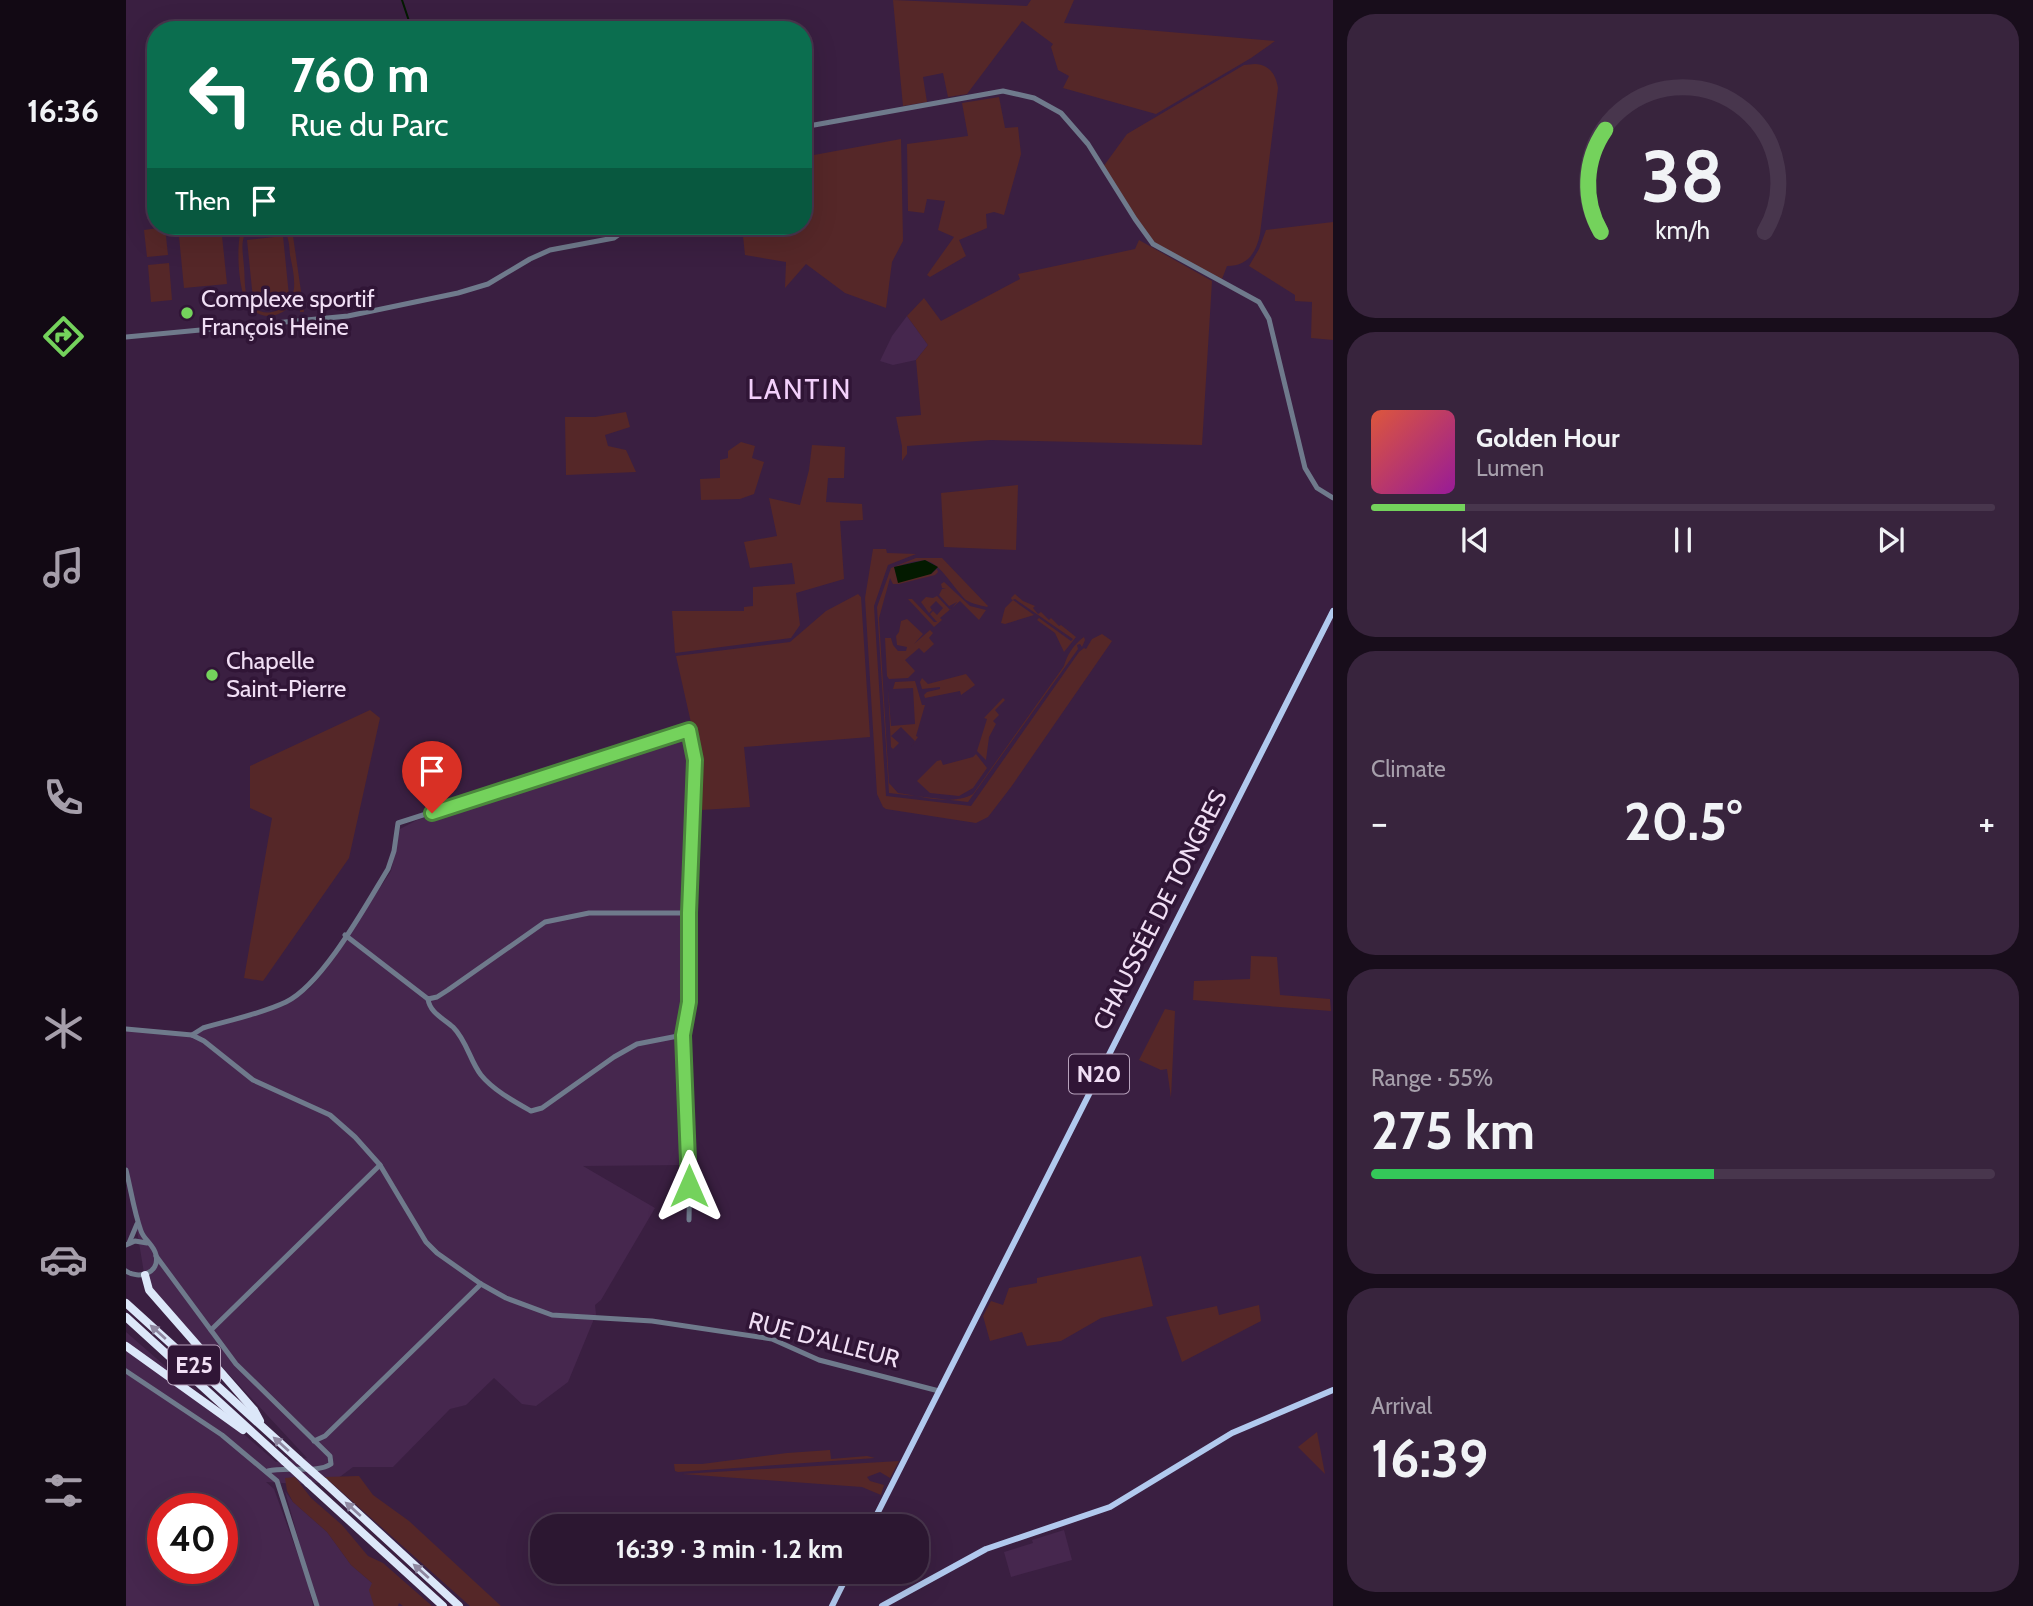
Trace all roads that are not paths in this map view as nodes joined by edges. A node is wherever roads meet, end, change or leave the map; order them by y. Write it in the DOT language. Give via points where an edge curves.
graph roads {
  1 [pos="812,125"];
  2 [pos="618,235"];
  3 [pos="126,337"];
  4 [pos="1333,498"];
  5 [pos="1333,611"];
  6 [pos="689,913"];
  7 [pos="345,935"];
  8 [pos="428,999"];
  9 [pos="126,1029"];
  10 [pos="192,1034"];
  11 [pos="683,1035"];
  12 [pos="380,1165"];
  13 [pos="126,1170"];
  14 [pos="688,1220"];
  15 [pos="138,1221"];
  16 [pos="147,1243"];
  17 [pos="128,1244"];
  18 [pos="156,1256"];
  19 [pos="148,1272"];
  20 [pos="127,1274"];
  21 [pos="172,1275"];
  22 [pos="481,1284"];
  23 [pos="126,1303"];
  24 [pos="126,1317"];
  25 [pos="211,1330"];
  26 [pos="126,1346"];
  27 [pos="126,1371"];
  28 [pos="1333,1390"];
  29 [pos="939,1391"];
  30 [pos="263,1427"];
  31 [pos="255,1434"];
  32 [pos="314,1441"];
  33 [pos="268,1471"];
  34 [pos="878,1514"];
  35 [pos="843,1584"];
  36 [pos="317,1606"];
  37 [pos="443,1606"];
  38 [pos="459,1606"];
  39 [pos="832,1606"];
  40 [pos="882,1606"];
  1 -- 4 [label="street" via="1003,91 1039,100 1061,113 1088,144 1153,244 1250,296 1264,309 1305,468 1317,488"];
  2 -- 3 [label="street" via="540,254 470,290 348,316"];
  5 -- 29 [label="main road, CHAUSSÉE DE TONGRES / N20"];
  6 -- 7 [label="street" via="695,760 689,730 398,823 388,869"];
  6 -- 8 [label="street" via="589,913 545,922 438,997"];
  6 -- 11 [label="street" via="689,1002"];
  7 -- 8 [label="street"];
  7 -- 10 [label="street" via="318,977 302,992 286,1002"];
  8 -- 11 [label="street" via="435,1013 463,1040 482,1076 531,1111 636,1044"];
  9 -- 10 [label="street"];
  10 -- 12 [label="street, RUE D'ALLEUR" via="253,1080 330,1115"];
  11 -- 14 [label="street"];
  12 -- 22 [label="street, RUE D'ALLEUR" via="426,1242"];
  12 -- 25 [label="street"];
  13 -- 15 [label="street"];
  15 -- 16 [label="street"];
  15 -- 17 [label="street"];
  16 -- 17 [label="street"];
  16 -- 18 [label="street"];
  18 -- 19 [label="street"];
  18 -- 21 [label="street"];
  19 -- 20 [label="street"];
  19 -- 21 [label="street" via="163,1270"];
  19 -- 30 [label="highway" via="149,1290 254,1410"];
  21 -- 25 [label="street"];
  22 -- 29 [label="street, RUE D'ALLEUR" via="552,1315 652,1321 772,1339 819,1360"];
  22 -- 32 [label="street" via="325,1436"];
  30 -- 23 [label="highway, E25, one-way"];
  24 -- 31 [label="highway, E25"];
  25 -- 32 [label="street" via="236,1364"];
  26 -- 31 [label="highway"];
  27 -- 33 [label="street"];
  28 -- 40 [label="main road" via="1232,1433 1110,1507 986,1549"];
  29 -- 34 [label="main road, CHAUSSÉE DE TONGRES / N20"];
  38 -- 30 [label="highway, E25, one-way, bridge"];
  31 -- 37 [label="highway, E25, bridge"];
  32 -- 33 [label="street" via="330,1456 331,1464 325,1468"];
  33 -- 36 [label="street" via="284,1497"];
  35 -- 39 [label="main road"];
}
